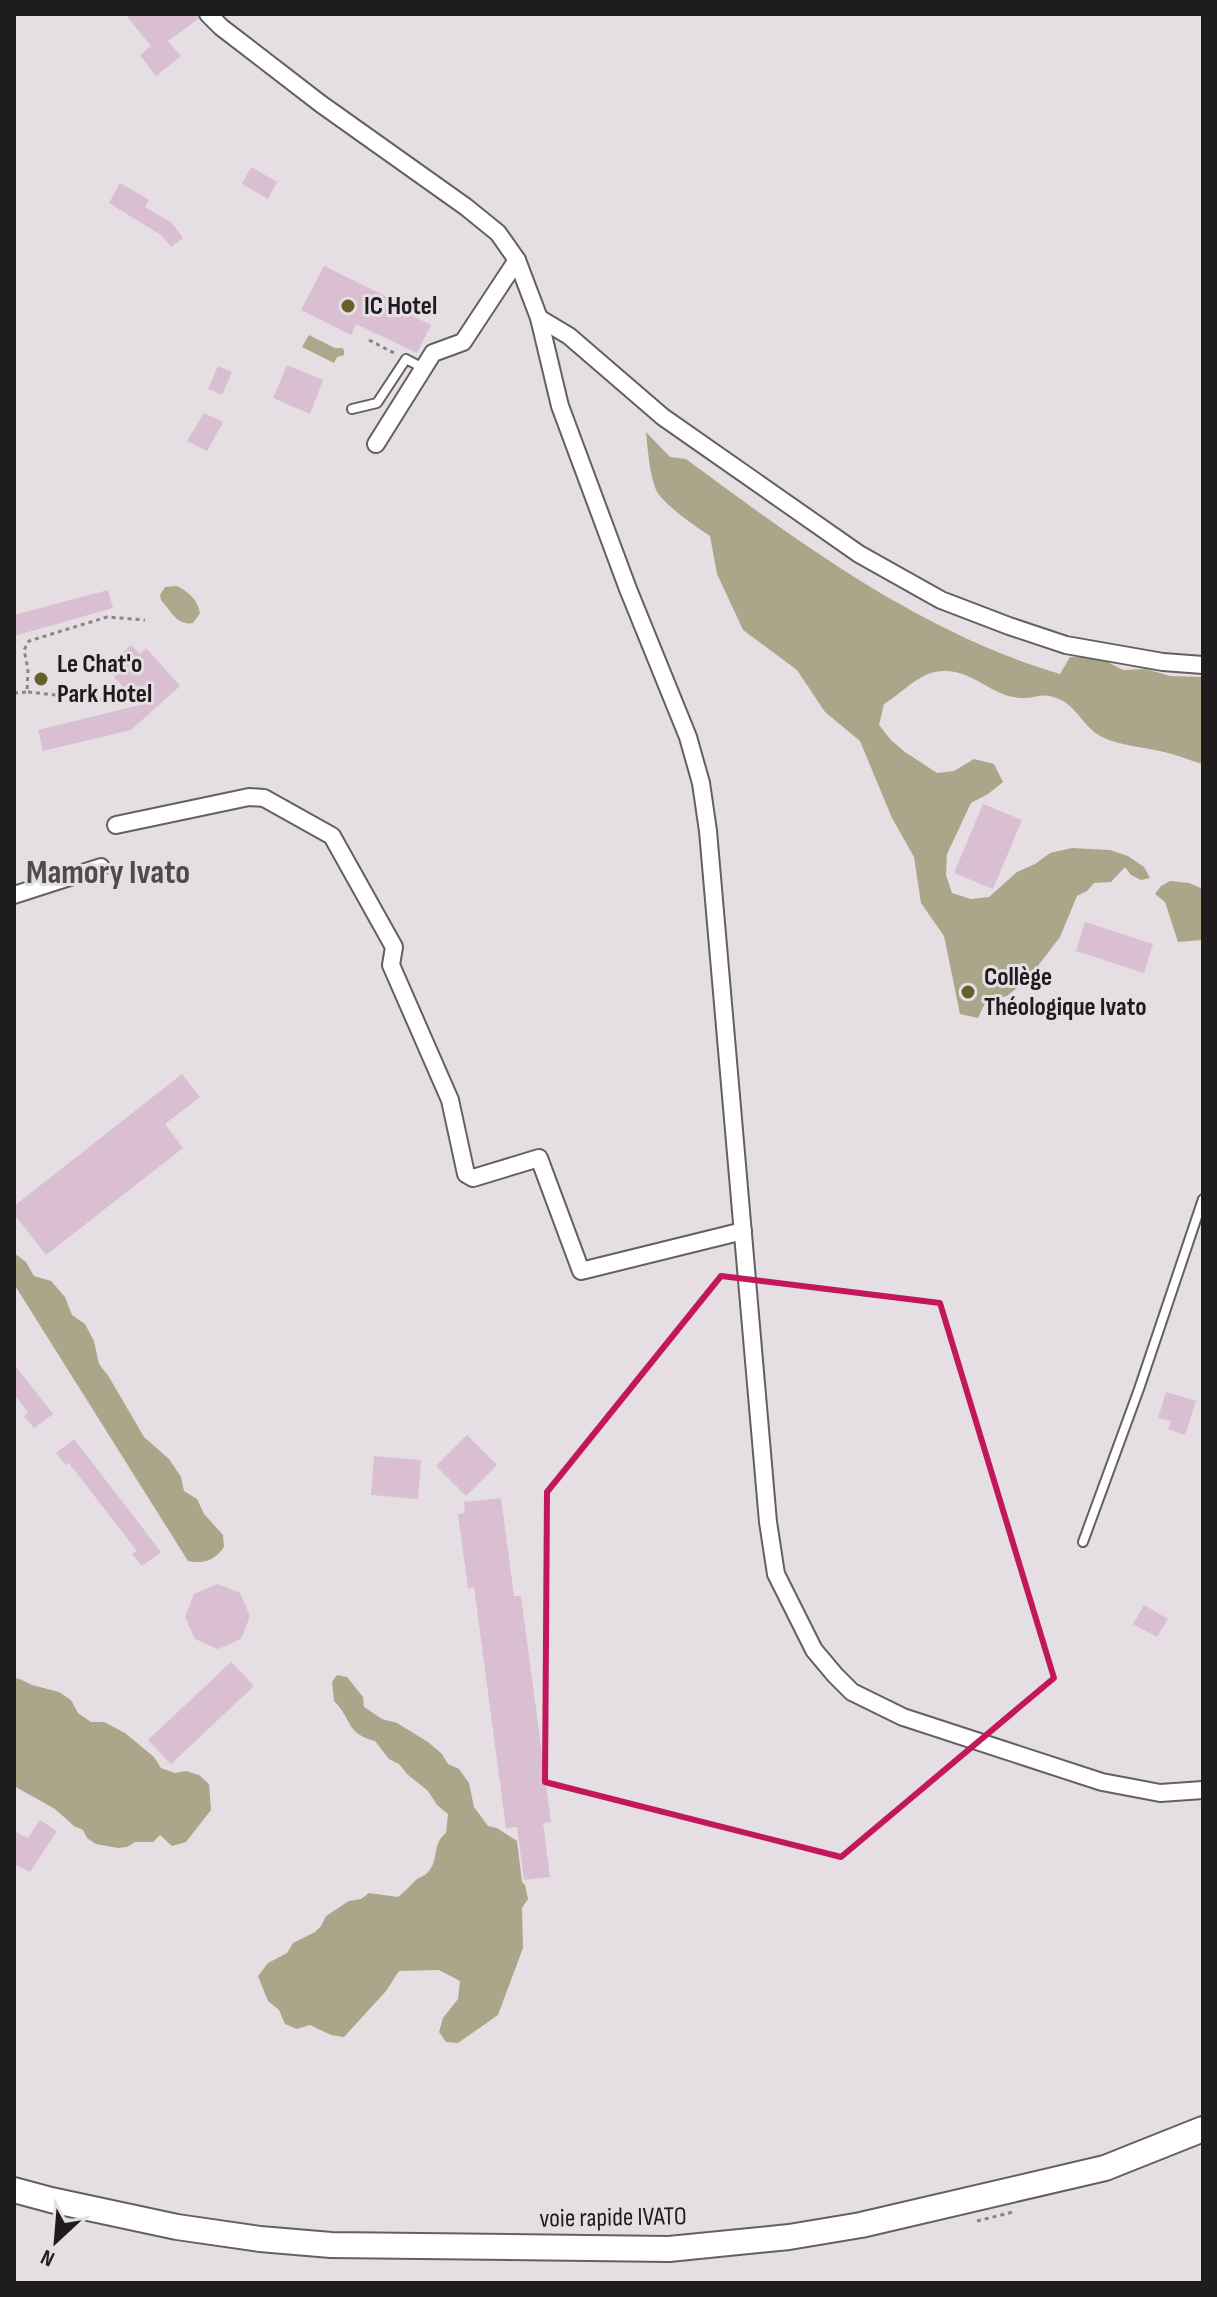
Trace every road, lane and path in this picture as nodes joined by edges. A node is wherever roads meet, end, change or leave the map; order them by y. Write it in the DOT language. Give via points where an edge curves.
graph roads {
  1 [pos="208,14"];
  2 [pos="517,260"];
  3 [pos="539,318"];
  4 [pos="369,340"];
  5 [pos="406,359"];
  6 [pos="424,369"];
  7 [pos="352,409"];
  8 [pos="376,444"];
  9 [pos="145,620"];
  10 [pos="1203,665"];
  11 [pos="27,692"];
  12 [pos="14,693"];
  13 [pos="120,702"];
  14 [pos="116,825"];
  15 [pos="101,867"];
  16 [pos="14,895"];
  17 [pos="1203,1199"];
  18 [pos="743,1231"];
  19 [pos="1083,1542"];
  20 [pos="1203,1790"];
  21 [pos="1203,2129"];
  22 [pos="14,2190"];
  1 -- 2 [label="street" via="321,104 466,207 498,233"];
  2 -- 3 [label="street"];
  2 -- 6 [label="street" via="463,342 433,353"];
  3 -- 10 [label="street" via="569,336 663,417 859,554 941,600 1066,645"];
  3 -- 18 [label="street" via="560,406 701,783"];
  4 -- 5 [label="path"];
  5 -- 6 [label="lane"];
  5 -- 7 [label="lane" via="377,403"];
  6 -- 8 [label="street"];
  9 -- 11 [label="path" via="107,617 29,641 24,650"];
  11 -- 12 [label="path"];
  11 -- 13 [label="path"];
  14 -- 18 [label="street" via="249,797 264,798 332,836 394,947 391,965 450,1100 466,1174 473,1178 539,1158 581,1271"];
  15 -- 16 [label="street"];
  17 -- 19 [label="lane"];
  18 -- 20 [label="street" via="776,1574 814,1650 852,1692 903,1717 1102,1782 1160,1793"];
  21 -- 22 [label="main road, voie rapide IVATO" via="1105,2168 861,2225 669,2249 331,2245 260,2239 177,2227"];
}
